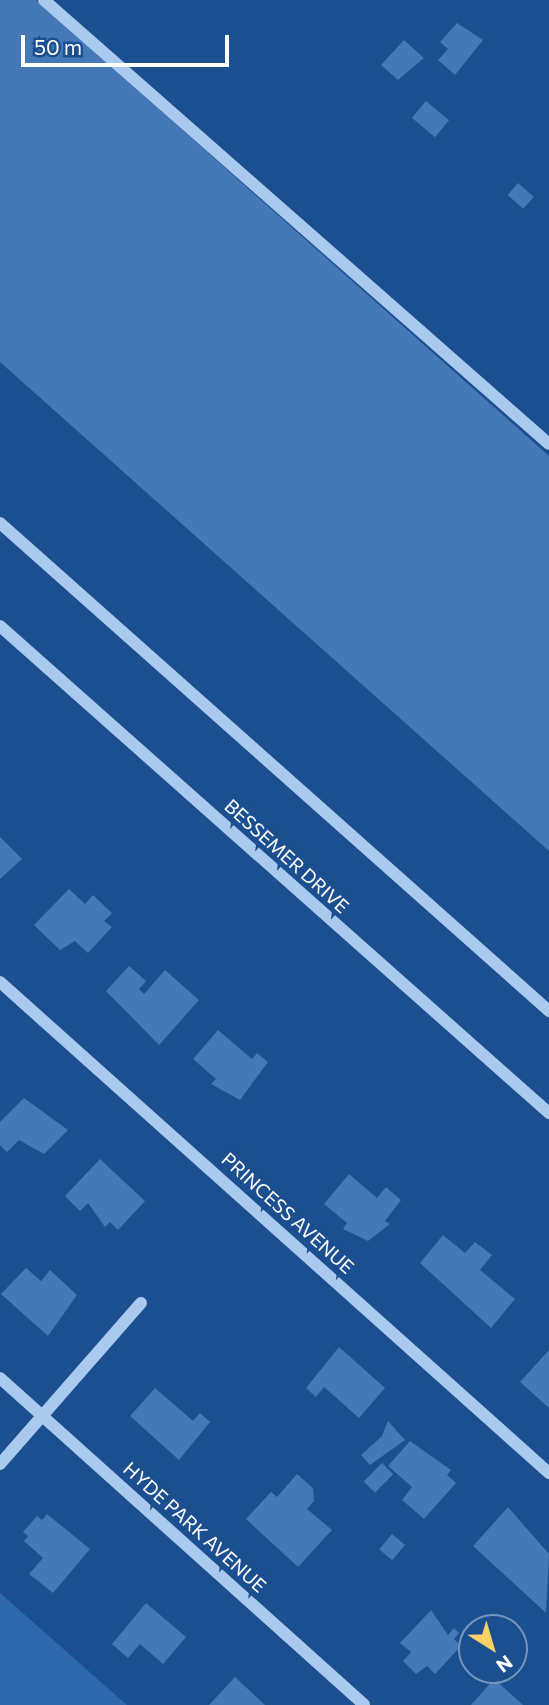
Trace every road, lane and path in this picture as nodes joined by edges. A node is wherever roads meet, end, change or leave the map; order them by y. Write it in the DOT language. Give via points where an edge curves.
graph roads {
  1 [pos="44,0"];
  2 [pos="549,444"];
  3 [pos="0,523"];
  4 [pos="0,626"];
  5 [pos="0,982"];
  6 [pos="549,1011"];
  7 [pos="549,1114"];
  8 [pos="141,1303"];
  9 [pos="0,1378"];
  10 [pos="42,1416"];
  11 [pos="0,1464"];
  12 [pos="549,1473"];
  13 [pos="364,1705"];
  1 -- 2 [label="street"];
  3 -- 6 [label="street"];
  4 -- 7 [label="street, BESSEMER DRIVE"];
  5 -- 12 [label="street, PRINCESS AVENUE"];
  8 -- 10 [label="street"];
  9 -- 10 [label="street, HYDE PARK AVENUE"];
  10 -- 11 [label="street"];
  10 -- 13 [label="street, HYDE PARK AVENUE"];
}
